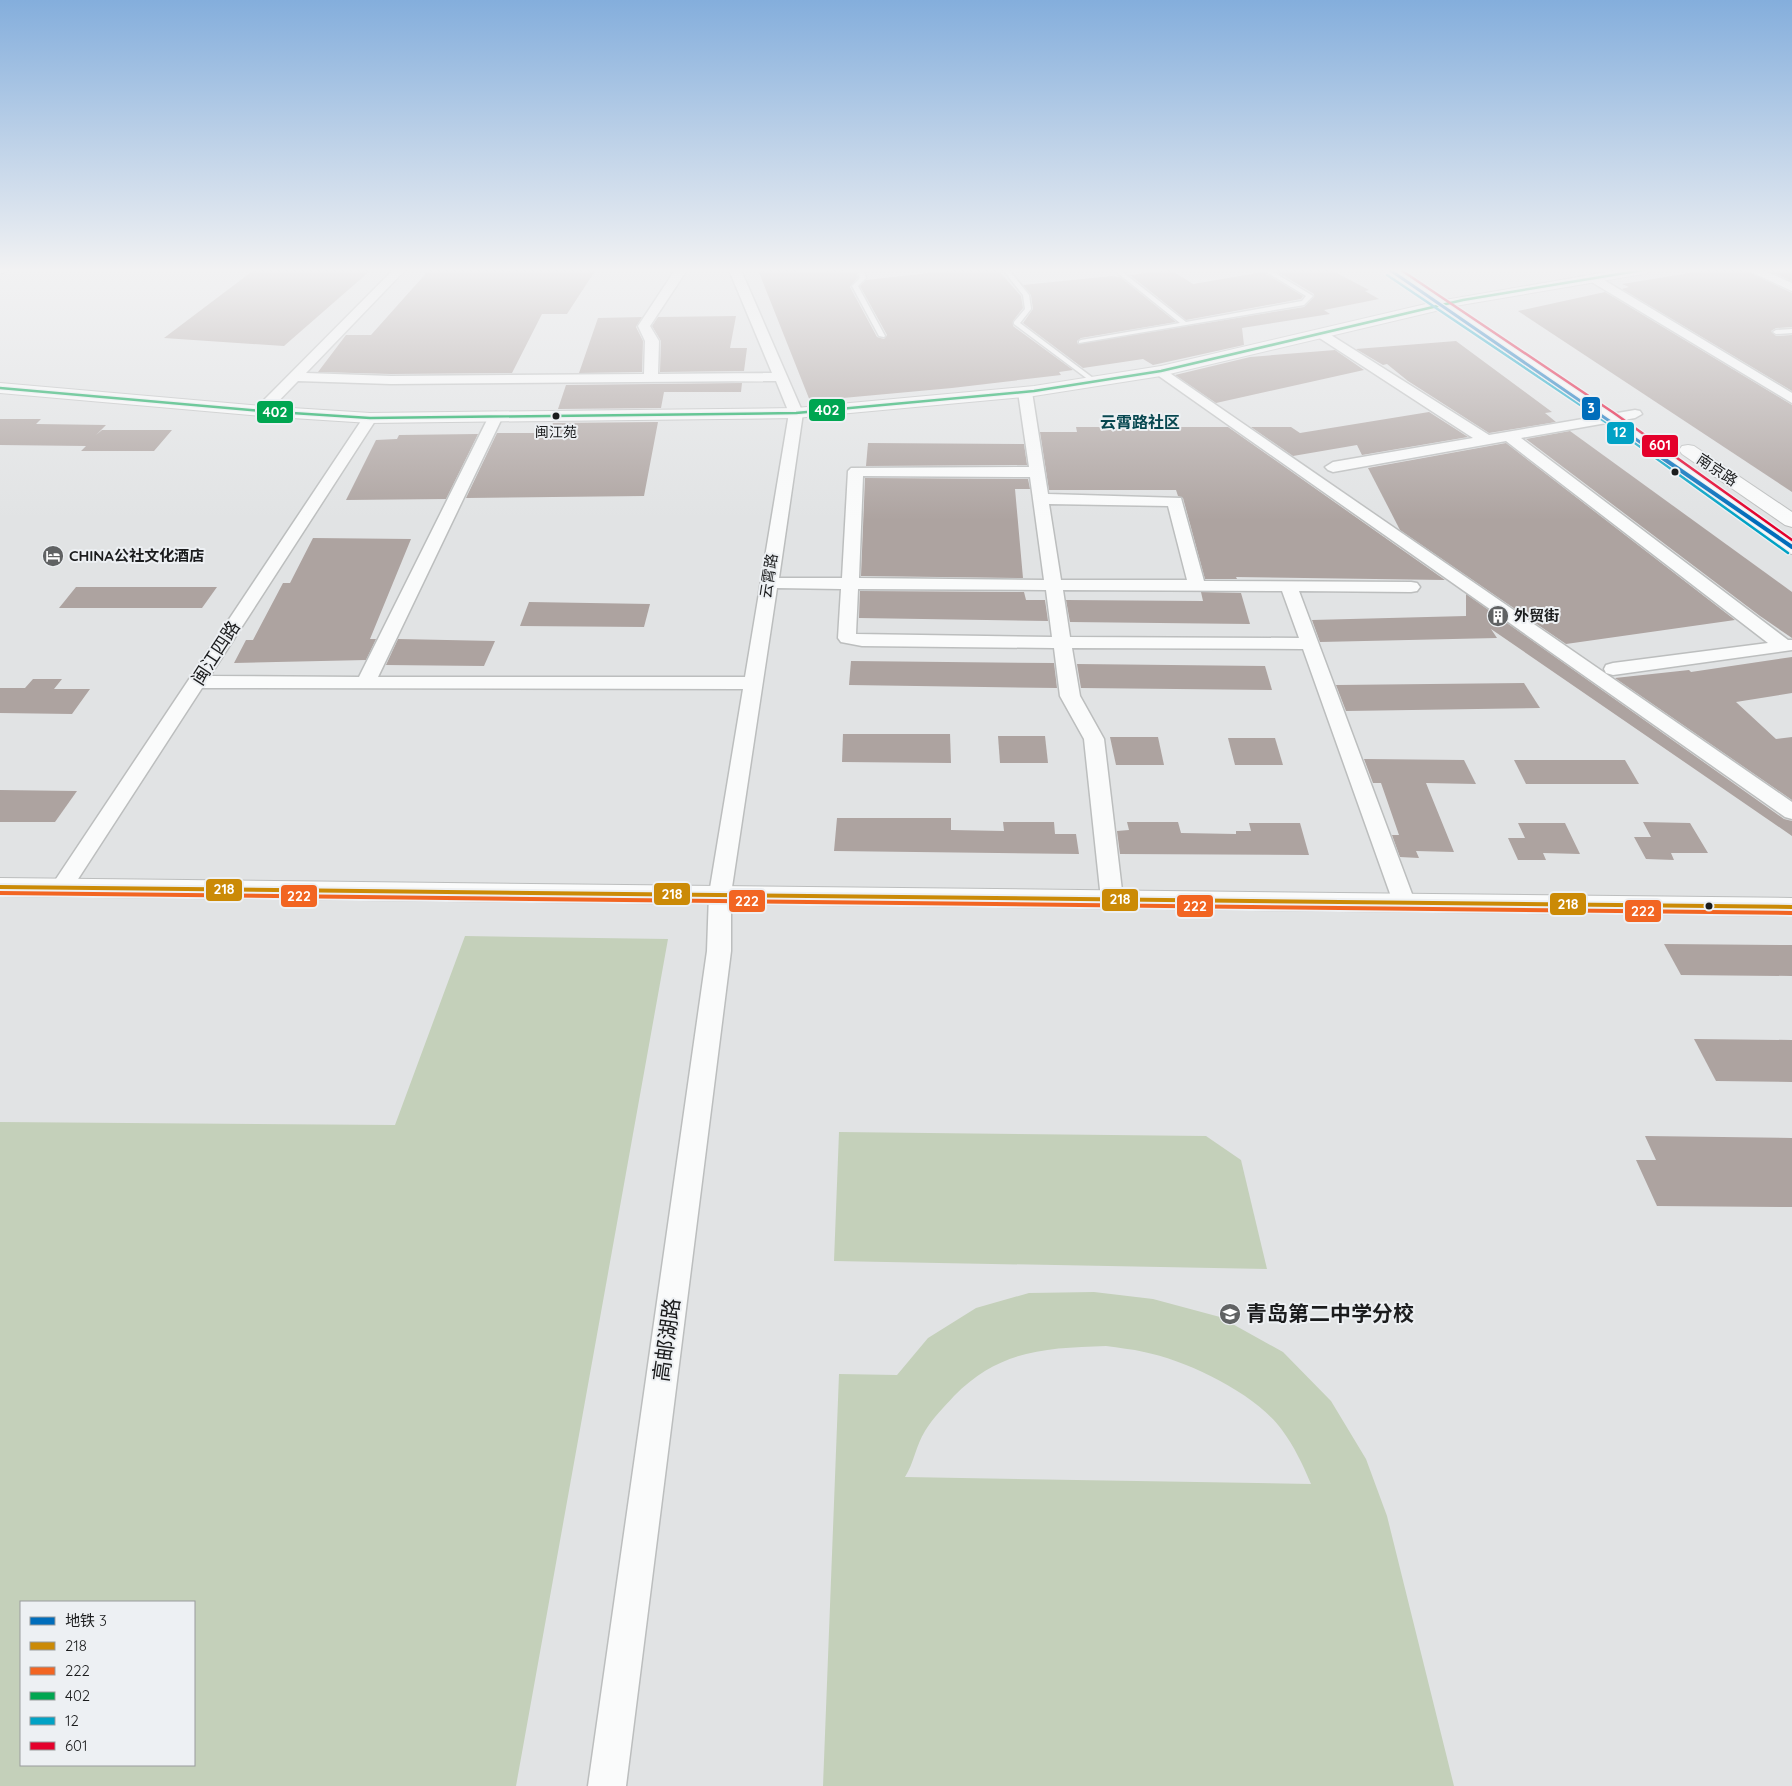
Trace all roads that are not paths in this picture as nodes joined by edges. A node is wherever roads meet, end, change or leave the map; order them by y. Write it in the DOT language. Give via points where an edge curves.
graph roads {
  1 [pos="317,353"];
  2 [pos="652,353"];
  3 [pos="769,353"];
  4 [pos="1057,353"];
  5 [pos="1238,353"];
  6 [pos="1353,353"];
  7 [pos="1512,353"];
  8 [pos="1544,353"];
  9 [pos="1717,353"];
  10 [pos="1161,371"];
  11 [pos="294,377"];
  12 [pos="779,377"];
  13 [pos="651,378"];
  14 [pos="1095,382"];
  15 [pos="0,388"];
  16 [pos="1025,392"];
  17 [pos="1792,399"];
  18 [pos="261,411"];
  19 [pos="796,413"];
  20 [pos="1636,414"];
  21 [pos="496,416"];
  22 [pos="370,418"];
  23 [pos="1610,418"];
  24 [pos="1510,436"];
  25 [pos="1486,440"];
  26 [pos="1333,467"];
  27 [pos="1037,472"];
  28 [pos="1041,499"];
  29 [pos="1792,521"];
  30 [pos="1792,548"];
  31 [pos="768,583"];
  32 [pos="850,583"];
  33 [pos="1054,585"];
  34 [pos="1197,586"];
  35 [pos="1289,586"];
  36 [pos="1411,588"];
  37 [pos="1062,642"];
  38 [pos="1310,644"];
  39 [pos="1788,645"];
  40 [pos="1614,668"];
  41 [pos="196,682"];
  42 [pos="366,682"];
  43 [pos="752,683"];
  44 [pos="1792,812"];
  45 [pos="0,887"];
  46 [pos="61,888"];
  47 [pos="720,894"];
  48 [pos="1112,898"];
  49 [pos="1404,902"];
  50 [pos="1792,907"];
  51 [pos="607,1786"];
  1 -- 11 [label="street"];
  2 -- 13 [label="street"];
  3 -- 12 [label="street"];
  4 -- 14 [label="lane"];
  5 -- 10 [label="main road"];
  6 -- 25 [label="street"];
  7 -- 23 [label="main road, 南京路"];
  8 -- 20 [label="main road, 南京路"];
  9 -- 17 [label="street"];
  10 -- 14 [label="main road"];
  10 -- 44 [label="street"];
  11 -- 13 [label="street" via="391,380"];
  11 -- 18 [label="street"];
  12 -- 13 [label="street"];
  12 -- 19 [label="street"];
  14 -- 16 [label="main road"];
  15 -- 18 [label="main road"];
  16 -- 19 [label="main road"];
  16 -- 27 [label="street"];
  18 -- 22 [label="main road"];
  19 -- 21 [label="main road"];
  19 -- 31 [label="street, 云霄路"];
  20 -- 23 [label="street"];
  20 -- 29 [label="main road, 南京路"];
  21 -- 22 [label="main road"];
  21 -- 42 [label="street"];
  22 -- 41 [label="street, 闽江四路"];
  23 -- 24 [label="street"];
  23 -- 30 [label="main road, 南京路"];
  24 -- 25 [label="street"];
  24 -- 39 [label="street"];
  25 -- 26 [label="street"];
  27 -- 28 [label="street"];
  27 -- 32 [label="street" via="856,471"];
  28 -- 33 [label="street"];
  28 -- 34 [label="street" via="1175,501"];
  31 -- 32 [label="street"];
  31 -- 43 [label="street, 云霄路"];
  32 -- 33 [label="street"];
  32 -- 37 [label="street" via="847,638 862,641"];
  33 -- 34 [label="street"];
  33 -- 37 [label="street"];
  34 -- 35 [label="street"];
  35 -- 36 [label="street"];
  35 -- 38 [label="street"];
  37 -- 38 [label="street"];
  37 -- 48 [label="street" via="1070,696 1094,739"];
  38 -- 49 [label="street"];
  39 -- 40 [label="street"];
  41 -- 42 [label="street"];
  41 -- 46 [label="street, 闽江四路"];
  42 -- 43 [label="street"];
  43 -- 47 [label="street, 云霄路"];
  45 -- 46 [label="main road"];
  46 -- 47 [label="main road"];
  47 -- 48 [label="main road"];
  47 -- 51 [label="street, 高邮湖路" via="719,951"];
  48 -- 49 [label="main road"];
  49 -- 50 [label="main road"];
}
